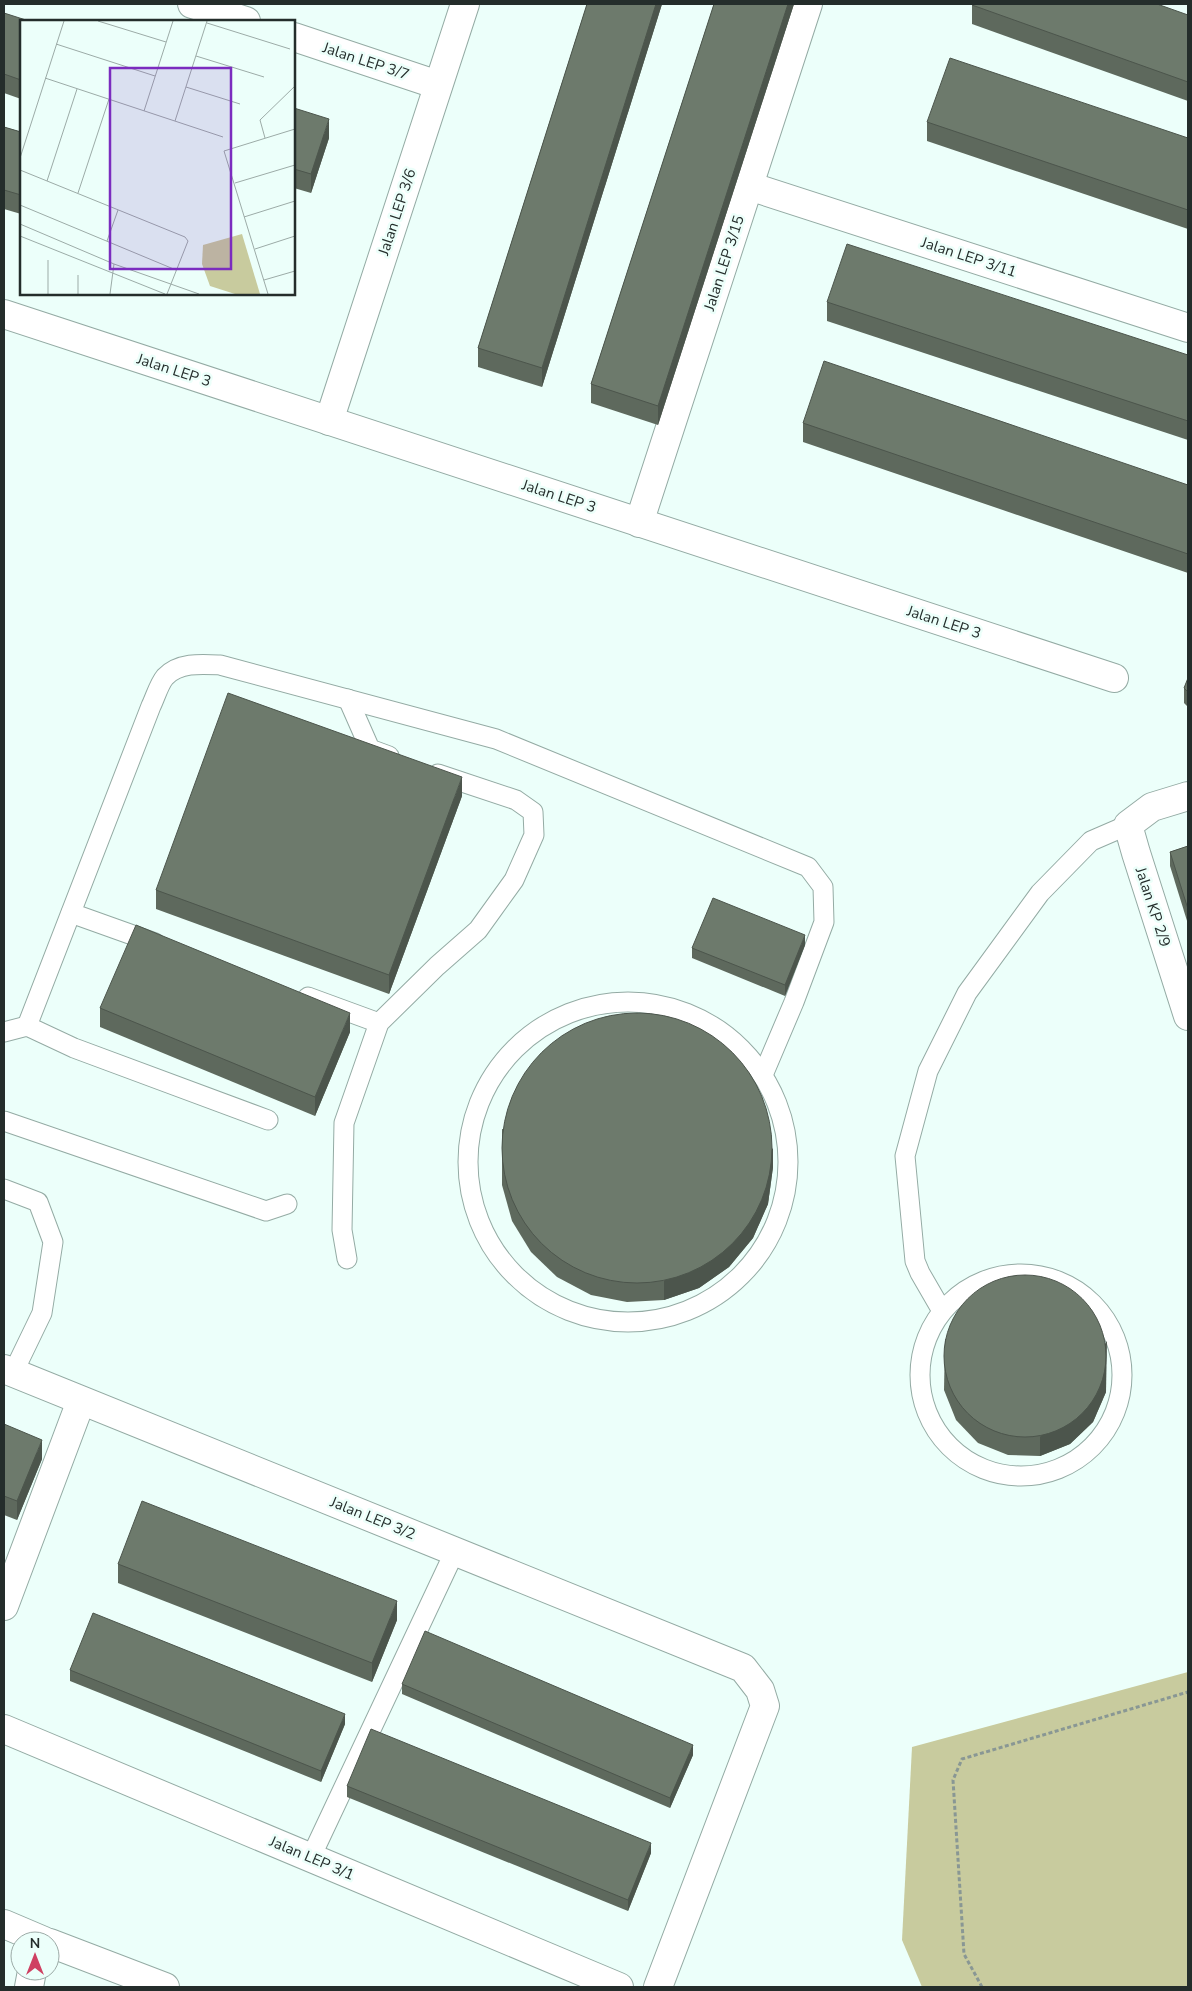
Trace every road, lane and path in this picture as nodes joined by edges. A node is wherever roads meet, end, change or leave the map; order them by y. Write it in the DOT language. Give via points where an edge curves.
graph roads {
  1 [pos="192,4"];
  2 [pos="465,4"];
  3 [pos="808,4"];
  4 [pos="243,20"];
  5 [pos="295,37"];
  6 [pos="438,85"];
  7 [pos="749,186"];
  8 [pos="4,314"];
  9 [pos="1188,328"];
  10 [pos="329,421"];
  11 [pos="639,523"];
  12 [pos="1114,678"];
  13 [pos="348,699"];
  14 [pos="407,763"];
  15 [pos="426,770"];
  16 [pos="1188,796"];
  17 [pos="1128,825"];
  18 [pos="71,913"];
  19 [pos="174,950"];
  20 [pos="295,993"];
  21 [pos="1188,1016"];
  22 [pos="379,1023"];
  23 [pos="27,1026"];
  24 [pos="4,1032"];
  25 [pos="763,1076"];
  26 [pos="268,1120"];
  27 [pos="4,1121"];
  28 [pos="4,1189"];
  29 [pos="287,1204"];
  30 [pos="347,1259"];
  31 [pos="942,1311"];
  32 [pos="8,1371"];
  33 [pos="81,1400"];
  34 [pos="455,1551"];
  35 [pos="4,1606"];
  36 [pos="1188,1692"];
  37 [pos="4,1729"];
  38 [pos="311,1857"];
  39 [pos="4,1924"];
  40 [pos="20,1931"];
  41 [pos="60,1947"];
  42 [pos="164,1987"];
  43 [pos="619,1987"];
  44 [pos="658,1987"];
  45 [pos="982,1987"];
  1 -- 4 [label="street"];
  2 -- 6 [label="street, Jalan LEP 3/6"];
  3 -- 7 [label="street, Jalan LEP 3/15"];
  5 -- 6 [label="street, Jalan LEP 3/7"];
  6 -- 10 [label="street, Jalan LEP 3/6"];
  7 -- 9 [label="street, Jalan LEP 3/11"];
  7 -- 11 [label="street, Jalan LEP 3/15"];
  8 -- 10 [label="street, Jalan LEP 3"];
  10 -- 11 [label="street, Jalan LEP 3"];
  11 -- 12 [label="street, Jalan LEP 3"];
  13 -- 14 [label="lane" via="370,749"];
  13 -- 18 [label="lane" via="220,665 196,663 176,669 164,678"];
  13 -- 25 [label="lane" via="496,739 808,867 823,887 824,922"];
  15 -- 22 [label="lane" via="516,800 533,812 534,834 514,880 478,930"];
  16 -- 17 [label="street" via="1152,807"];
  17 -- 21 [label="street, Jalan KP 2/9"];
  17 -- 31 [label="lane" via="1091,841 1040,893 967,992 928,1071 905,1156 915,1260"];
  18 -- 19 [label="lane"];
  18 -- 23 [label="lane"];
  20 -- 22 [label="lane"];
  22 -- 30 [label="lane" via="344,1123 342,1230"];
  23 -- 24 [label="lane"];
  23 -- 26 [label="lane" via="74,1048"];
  25 -- 25 [label="lane" via="778,1106 787,1140 788,1175 782,1208 768,1240 748,1268 722,1291 692,1309 658,1319 624,1322 590,1318 564,1309 527,1287 502,1262 484,1234 472,1201 467,1167 469,1132 496,1069 519,1043 548,1023 580,1009 605,1004 649,1003 682,1012 714,1027 741,1048"];
  27 -- 29 [label="lane" via="266,1211"];
  28 -- 32 [label="lane" via="38,1202 53,1242 42,1313"];
  31 -- 31 [label="lane" via="959,1294 980,1282 1026,1274 1049,1277 1090,1300 1106,1318 1117,1339 1122,1362 1123,1385 1118,1408 1107,1429 1073,1462 1052,1472 1029,1476 1005,1475 962,1457 944,1441 931,1422 921,1392 922,1353"];
  32 -- 33 [label="street, Jalan LEP 3/2"];
  33 -- 34 [label="street, Jalan LEP 3/2"];
  33 -- 35 [label="street"];
  34 -- 38 [label="lane"];
  34 -- 44 [label="street, Jalan LEP 3/2" via="743,1668 760,1690 765,1706"];
  36 -- 45 [label="path" via="962,1759 953,1780 964,1954"];
  37 -- 38 [label="street, Jalan LEP 3/1"];
  38 -- 43 [label="street, Jalan LEP 3/1"];
  39 -- 40 [label="street"];
  41 -- 42 [label="street"];
}
